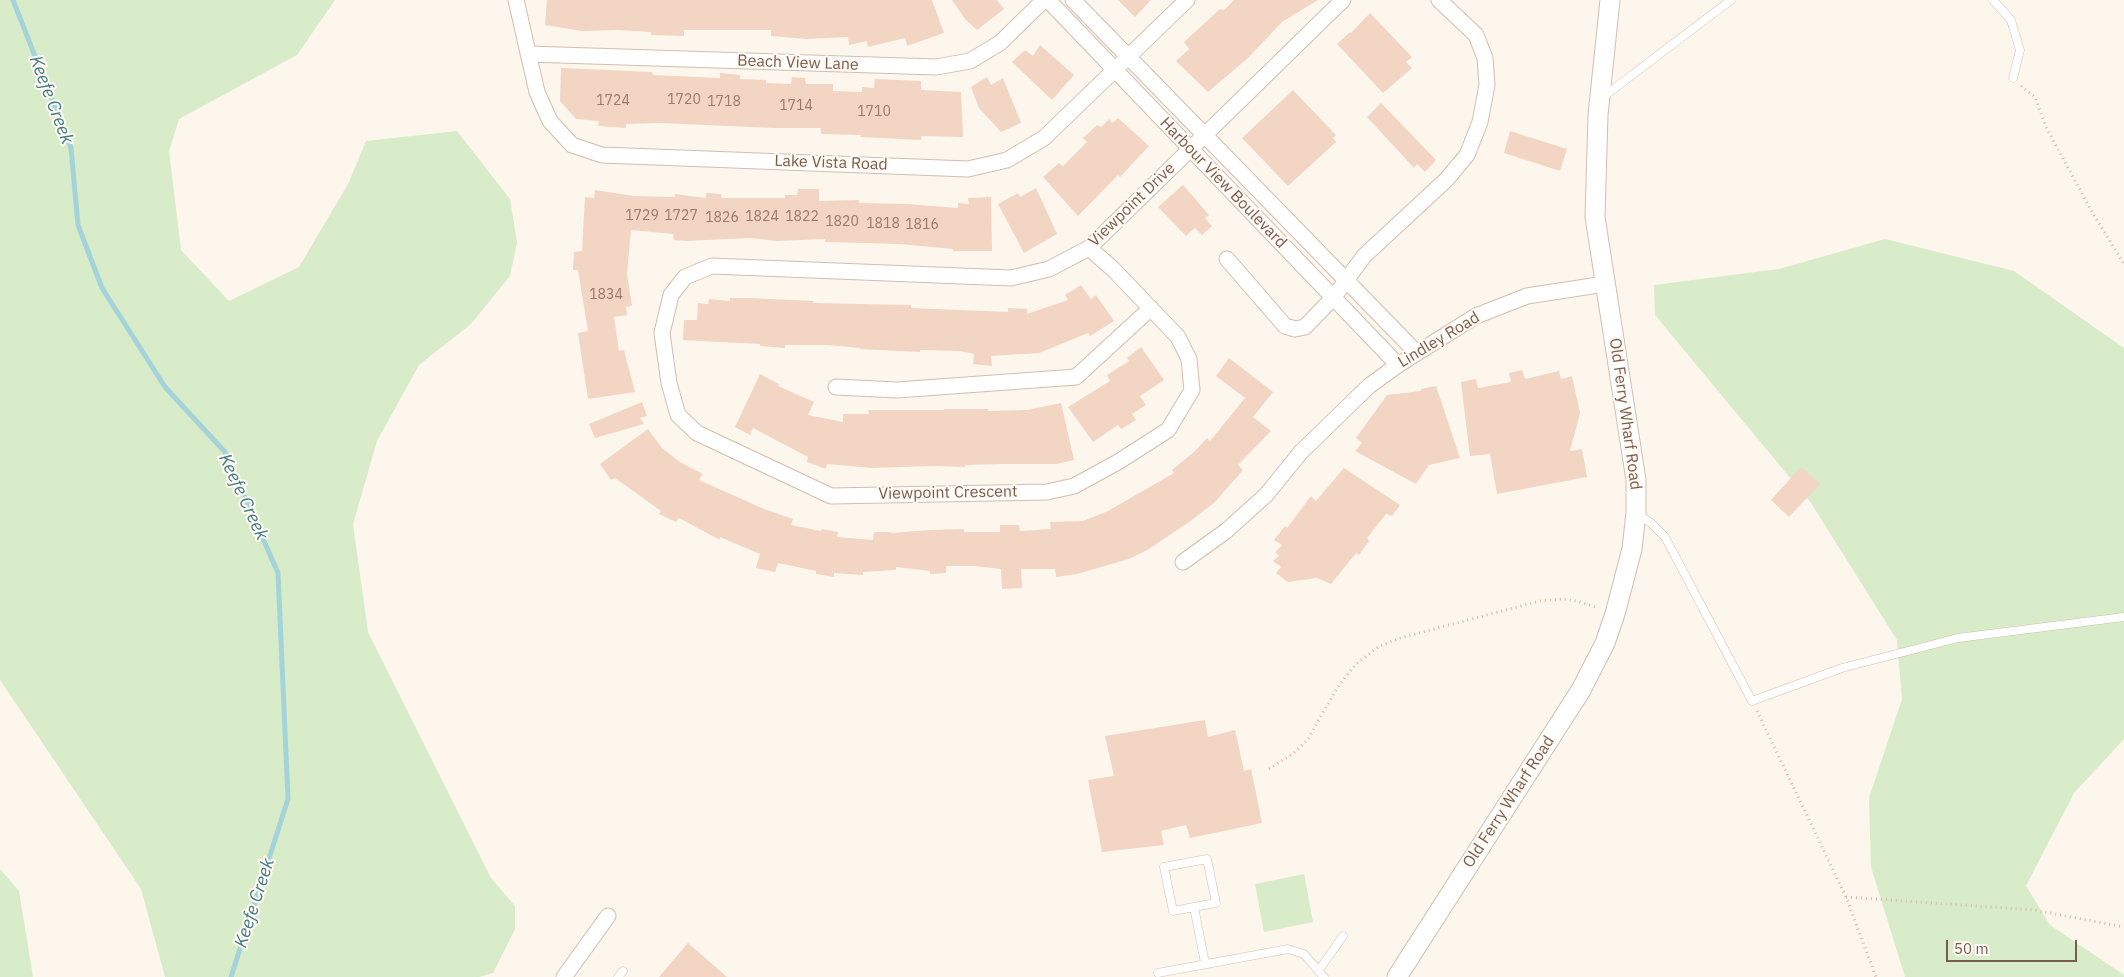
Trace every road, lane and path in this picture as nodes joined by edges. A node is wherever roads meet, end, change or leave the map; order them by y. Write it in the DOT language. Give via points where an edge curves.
graph roads {
  1 [pos="516,0"];
  2 [pos="1046,0"];
  3 [pos="1073,0"];
  4 [pos="1187,0"];
  5 [pos="1343,0"];
  6 [pos="1439,0"];
  7 [pos="1610,0"];
  8 [pos="1731,0"];
  9 [pos="1993,0"];
  10 [pos="528,54"];
  11 [pos="1128,57"];
  12 [pos="1115,70"];
  13 [pos="2013,78"];
  14 [pos="1599,100"];
  15 [pos="1204,135"];
  16 [pos="1190,149"];
  17 [pos="1088,248"];
  18 [pos="1227,259"];
  19 [pos="2124,264"];
  20 [pos="712,266"];
  21 [pos="1346,281"];
  22 [pos="1606,284"];
  23 [pos="1333,298"];
  24 [pos="1150,308"];
  25 [pos="1416,353"];
  26 [pos="1398,365"];
  27 [pos="836,387"];
  28 [pos="1636,513"];
  29 [pos="1183,562"];
  30 [pos="1615,614"];
  31 [pos="2124,617"];
  32 [pos="1752,701"];
  33 [pos="1269,769"];
  34 [pos="1846,897"];
  35 [pos="1194,907"];
  36 [pos="608,916"];
  37 [pos="2124,927"];
  38 [pos="1343,936"];
  39 [pos="1205,963"];
  40 [pos="1319,970"];
  41 [pos="1158,972"];
  42 [pos="564,977"];
  43 [pos="1324,977"];
  44 [pos="1397,977"];
  45 [pos="1876,977"];
  1 -- 10 [label="street, Lake Vista Road"];
  2 -- 10 [label="street, Beach View Lane" via="1000,42 978,57 936,67"];
  2 -- 12 [label="street, Harbour View Boulevard"];
  3 -- 11 [label="street, Harbour View Boulevard"];
  4 -- 11 [label="street, Lake Vista Road"];
  5 -- 15 [label="street, Viewpoint Drive"];
  6 -- 21 [label="street" via="1476,35 1485,58 1487,85 1480,122 1467,155 1447,179 1364,256"];
  7 -- 14 [label="street, Old Ferry Wharf Road"];
  8 -- 14 [label="lane"];
  9 -- 13 [label="lane" via="2011,20 2020,50"];
  10 -- 12 [label="street, Lake Vista Road" via="537,92 550,121 572,145 602,155 958,168 1007,160 1044,138"];
  11 -- 12 [label="street, Lake Vista Road"];
  11 -- 15 [label="street, Harbour View Boulevard"];
  12 -- 16 [label="street, Harbour View Boulevard"];
  13 -- 19 [label="path" via="2035,98 2046,127"];
  14 -- 22 [label="street, Old Ferry Wharf Road" via="1595,216"];
  15 -- 16 [label="street, Viewpoint Drive"];
  15 -- 21 [label="street, Harbour View Boulevard"];
  16 -- 17 [label="street, Viewpoint Drive"];
  16 -- 23 [label="street, Harbour View Boulevard"];
  17 -- 20 [label="street, Viewpoint Drive" via="1049,270 1011,278"];
  17 -- 24 [label="street, Viewpoint Crescent"];
  18 -- 23 [label="street" via="1285,326 1305,327"];
  20 -- 24 [label="street, Viewpoint Crescent" via="685,277 671,295 662,333 669,383 678,415 697,432 831,496 1047,492 1074,486 1118,462 1168,430 1192,390 1189,358 1178,337"];
  21 -- 23 [label="street"];
  21 -- 25 [label="street, Harbour View Boulevard"];
  22 -- 25 [label="street, Lindley Road" via="1527,296 1476,316"];
  22 -- 28 [label="street, Old Ferry Wharf Road" via="1636,480"];
  23 -- 26 [label="street, Harbour View Boulevard"];
  24 -- 27 [label="street" via="1076,377 897,390"];
  25 -- 26 [label="street, Lindley Road"];
  26 -- 29 [label="street, Lindley Road" via="1369,386 1302,452 1266,495 1226,531"];
  28 -- 30 [label="street, Old Ferry Wharf Road" via="1632,549"];
  28 -- 32 [label="lane" via="1665,537"];
  30 -- 33 [label="path" via="1577,601 1540,601 1400,638 1378,647 1355,665 1337,688 1308,739 1294,753"];
  30 -- 44 [label="street, Old Ferry Wharf Road" via="1581,690"];
  31 -- 32 [label="lane" via="1958,638 1842,668"];
  32 -- 34 [label="path"];
  34 -- 37 [label="path" via="2034,910"];
  34 -- 45 [label="path"];
  35 -- 35 [label="lane" via="1173,912 1164,867 1208,859 1216,903"];
  35 -- 39 [label="lane"];
  36 -- 42 [label="street"];
  38 -- 40 [label="lane"];
  39 -- 40 [label="lane" via="1288,948 1304,954"];
  39 -- 41 [label="lane"];
  40 -- 43 [label="lane"];
}
